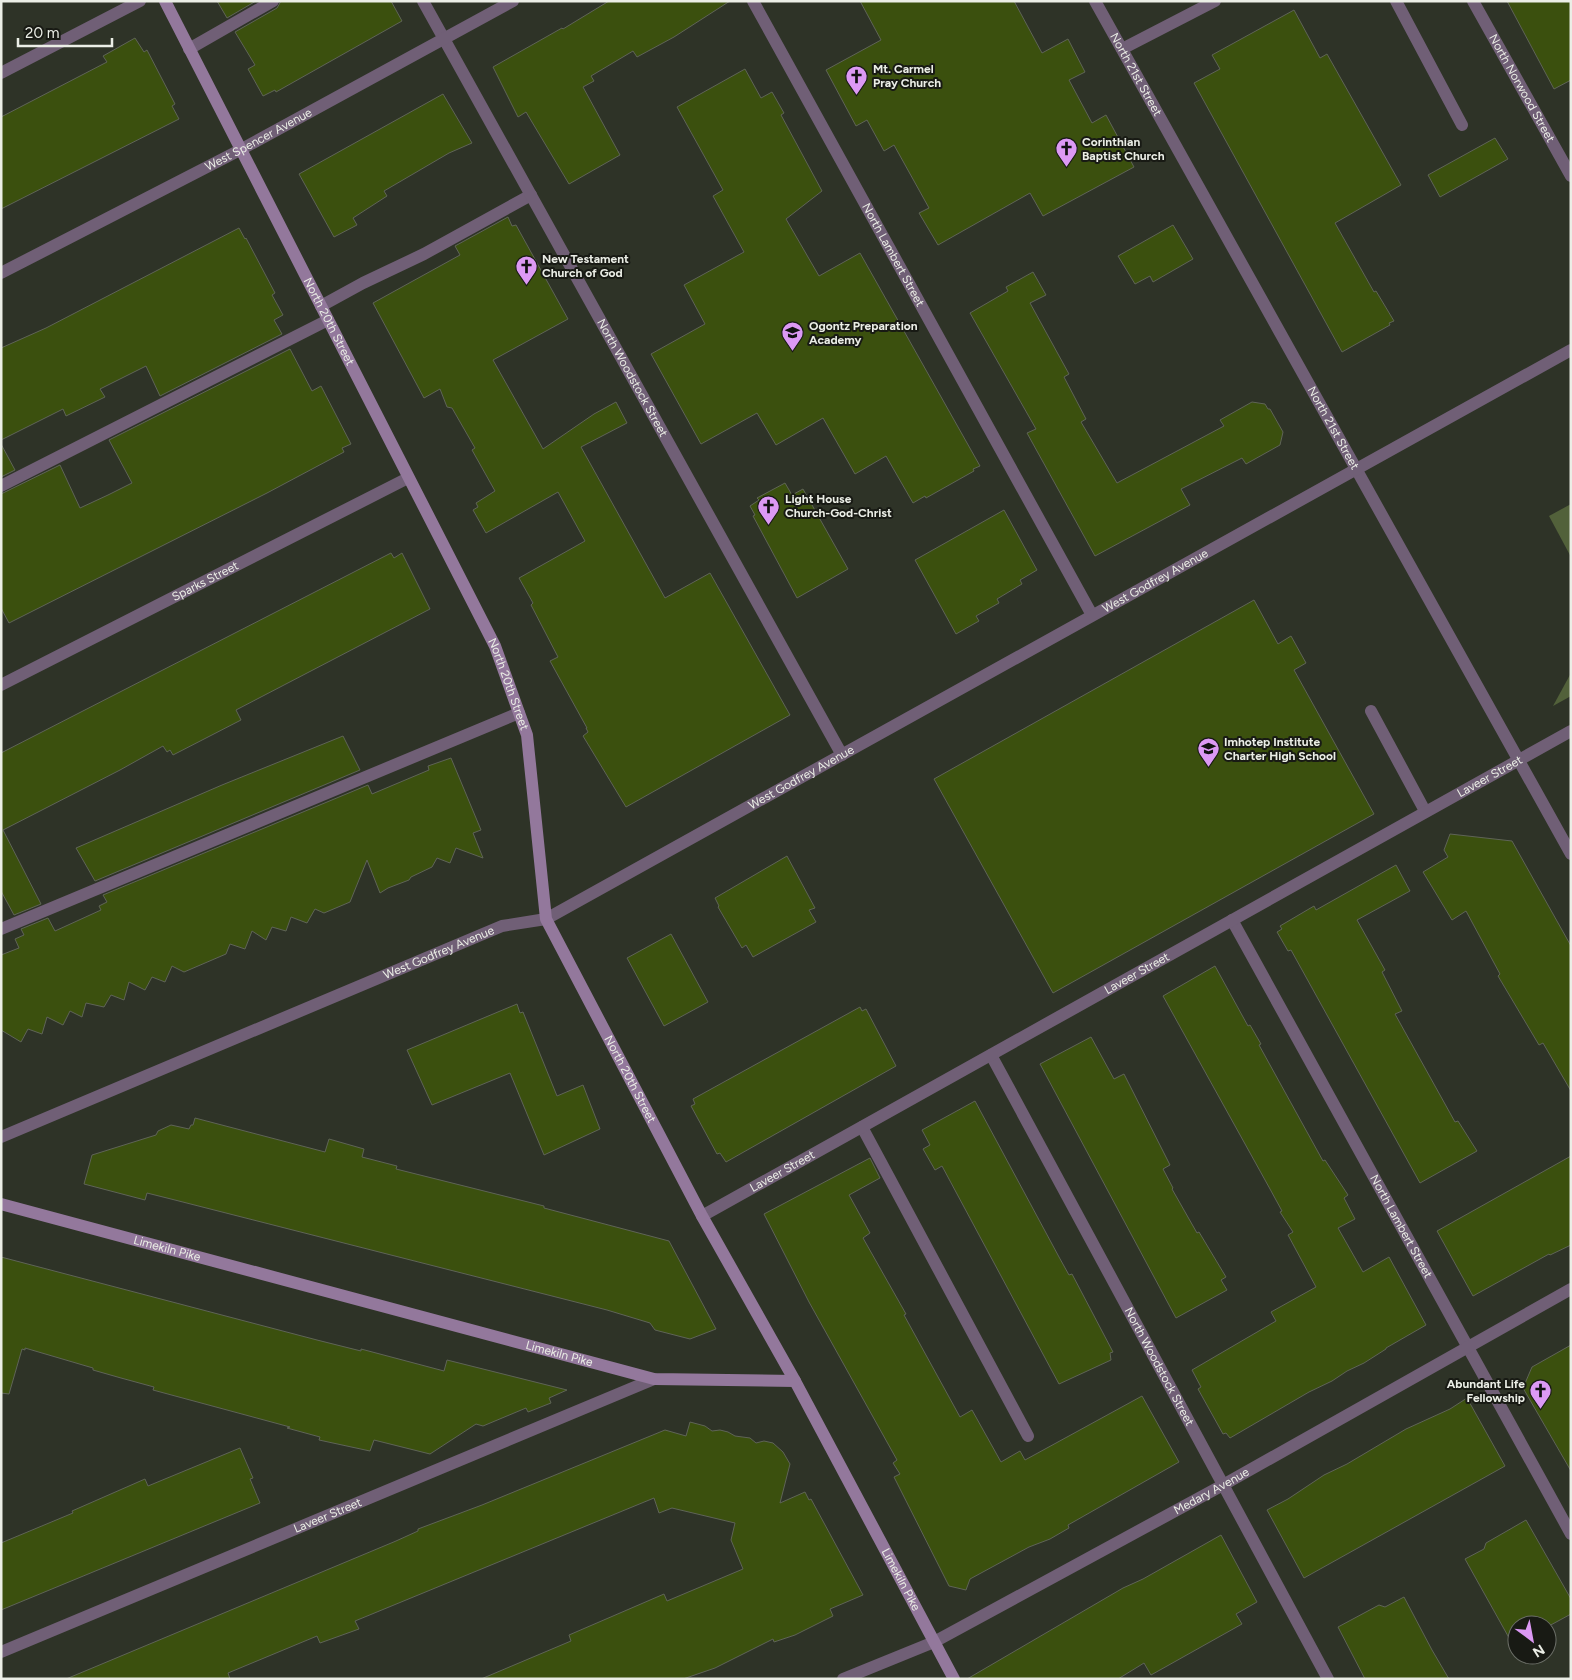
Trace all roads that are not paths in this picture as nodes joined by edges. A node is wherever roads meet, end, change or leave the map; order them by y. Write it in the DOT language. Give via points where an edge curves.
graph roads {
  1 [pos="140,1"];
  2 [pos="165,1"];
  3 [pos="273,1"];
  4 [pos="423,1"];
  5 [pos="513,1"];
  6 [pos="753,1"];
  7 [pos="1095,1"];
  8 [pos="1215,1"];
  9 [pos="1396,1"];
  10 [pos="1473,1"];
  11 [pos="444,40"];
  12 [pos="1122,48"];
  13 [pos="189,49"];
  14 [pos="1,73"];
  15 [pos="1462,125"];
  16 [pos="240,150"];
  17 [pos="1571,176"];
  18 [pos="531,195"];
  19 [pos="1,273"];
  20 [pos="321,306"];
  21 [pos="328,320"];
  22 [pos="1571,350"];
  23 [pos="1357,469"];
  24 [pos="408,478"];
  25 [pos="1,486"];
  26 [pos="1092,615"];
  27 [pos="1,685"];
  28 [pos="1371,711"];
  29 [pos="519,713"];
  30 [pos="1571,731"];
  31 [pos="842,755"];
  32 [pos="1518,760"];
  33 [pos="1425,811"];
  34 [pos="1571,854"];
  35 [pos="546,919"];
  36 [pos="1232,920"];
  37 [pos="1,929"];
  38 [pos="991,1055"];
  39 [pos="862,1127"];
  40 [pos="1,1137"];
  41 [pos="1,1204"];
  42 [pos="702,1216"];
  43 [pos="1571,1289"];
  44 [pos="1467,1347"];
  45 [pos="654,1379"];
  46 [pos="795,1381"];
  47 [pos="1028,1436"];
  48 [pos="1223,1485"];
  49 [pos="1571,1534"];
  50 [pos="934,1642"];
  51 [pos="1,1652"];
  52 [pos="843,1679"];
  53 [pos="954,1679"];
  54 [pos="1328,1679"];
  1 -- 14 [label="street"];
  2 -- 13 [label="street, North 20th Street"];
  3 -- 13 [label="street"];
  4 -- 11 [label="street, North Woodstock Street"];
  5 -- 11 [label="street, West Spencer Avenue"];
  6 -- 26 [label="street, North Lambert Street"];
  7 -- 12 [label="street, North 21st Street"];
  8 -- 12 [label="street"];
  9 -- 15 [label="street"];
  10 -- 17 [label="street, North Norwood Street"];
  11 -- 16 [label="street, West Spencer Avenue"];
  11 -- 18 [label="street, North Woodstock Street"];
  12 -- 23 [label="street, North 21st Street"];
  13 -- 16 [label="street, North 20th Street"];
  16 -- 19 [label="street, West Spencer Avenue"];
  16 -- 20 [label="street, North 20th Street"];
  18 -- 20 [label="street"];
  18 -- 31 [label="street, North Woodstock Street"];
  20 -- 21 [label="street, North 20th Street"];
  21 -- 24 [label="street, North 20th Street"];
  21 -- 25 [label="street"];
  22 -- 23 [label="street, West Godfrey Avenue"];
  23 -- 26 [label="street, West Godfrey Avenue"];
  23 -- 32 [label="street, North 21st Street"];
  24 -- 27 [label="street, Sparks Street"];
  24 -- 29 [label="street, North 20th Street" via="495,646"];
  26 -- 31 [label="street, West Godfrey Avenue"];
  28 -- 33 [label="street"];
  29 -- 35 [label="street, North 20th Street" via="527,735"];
  29 -- 37 [label="street"];
  30 -- 32 [label="street, Laveer Street"];
  31 -- 35 [label="street, West Godfrey Avenue"];
  32 -- 33 [label="street, Laveer Street"];
  32 -- 34 [label="street, North 21st Street"];
  33 -- 36 [label="street, Laveer Street"];
  35 -- 40 [label="street, West Godfrey Avenue" via="502,926"];
  35 -- 42 [label="street, North 20th Street"];
  36 -- 38 [label="street, Laveer Street"];
  36 -- 44 [label="street, North Lambert Street"];
  38 -- 39 [label="street, Laveer Street"];
  38 -- 48 [label="street, North Woodstock Street"];
  39 -- 42 [label="street, Laveer Street"];
  39 -- 47 [label="street"];
  41 -- 45 [label="street, Limekiln Pike"];
  42 -- 46 [label="street, North 20th Street"];
  43 -- 44 [label="street, Medary Avenue"];
  44 -- 48 [label="street, Medary Avenue"];
  44 -- 49 [label="street, North Lambert Street"];
  45 -- 46 [label="street, Limekiln Pike"];
  45 -- 51 [label="street, Laveer Street"];
  46 -- 50 [label="street, Limekiln Pike"];
  48 -- 50 [label="street, Medary Avenue"];
  48 -- 54 [label="street, North Woodstock Street"];
  50 -- 52 [label="street, Medary Avenue"];
  50 -- 53 [label="street, Limekiln Pike"];
}
